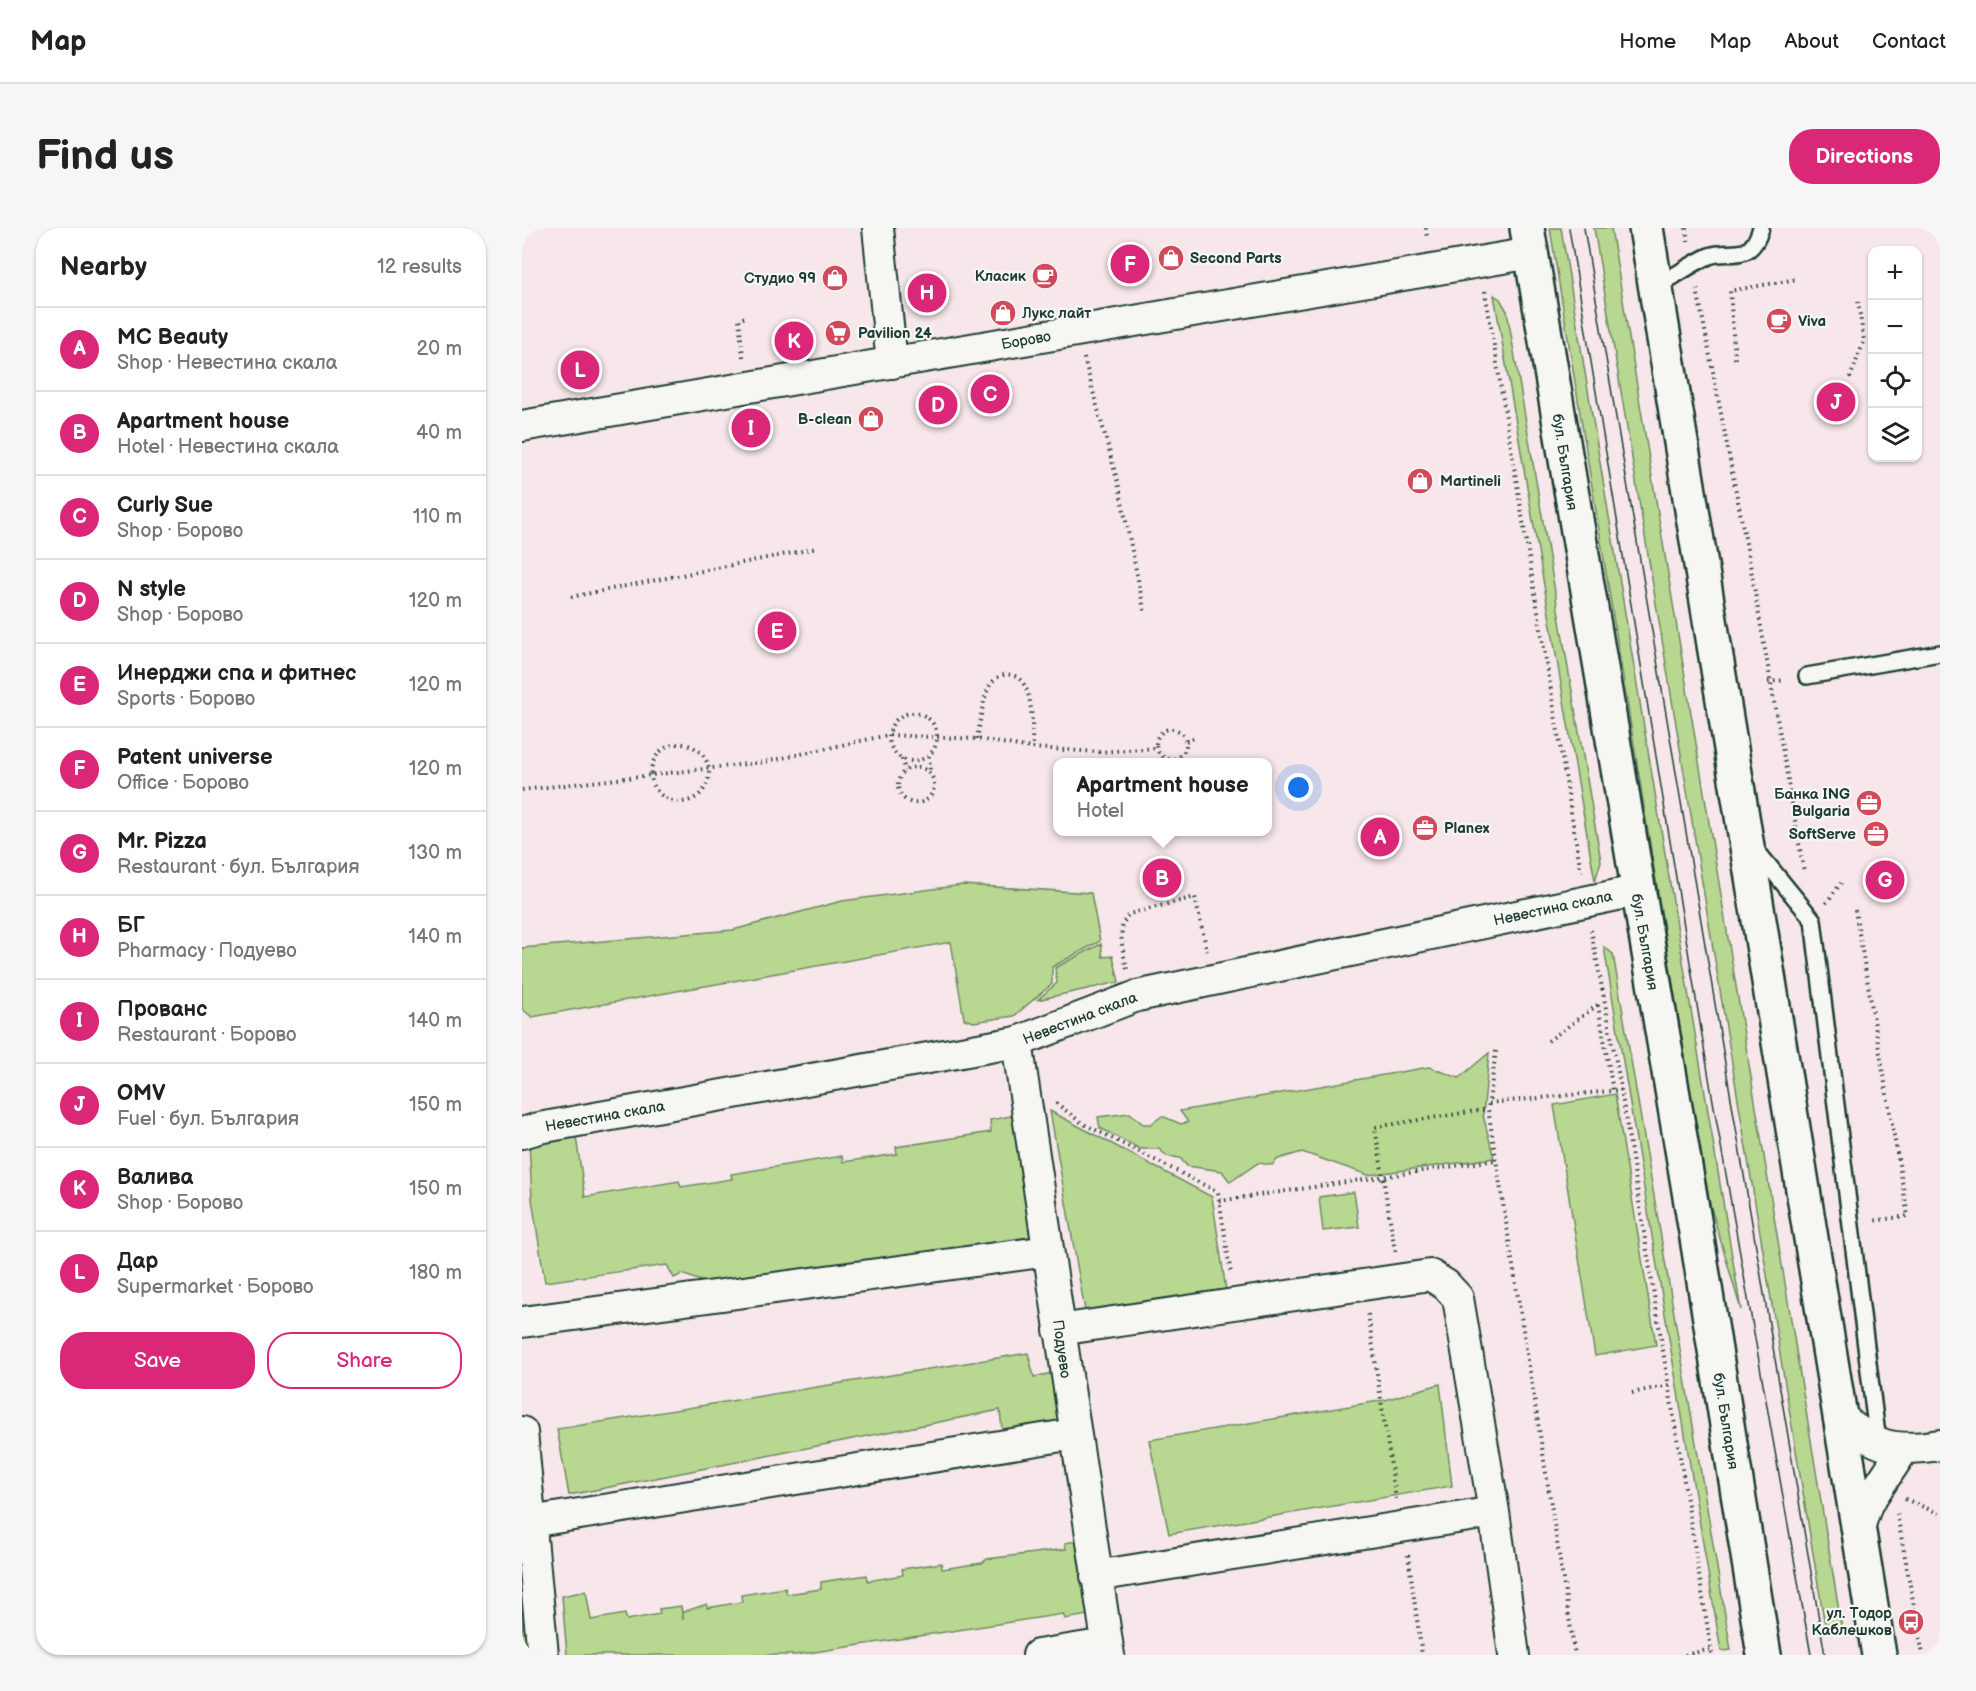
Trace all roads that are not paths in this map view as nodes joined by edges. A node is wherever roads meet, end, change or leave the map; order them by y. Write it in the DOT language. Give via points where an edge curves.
graph roads {
  1 [pos="878,228"];
  2 [pos="1646,228"];
  3 [pos="1761,228"];
  4 [pos="1529,241"];
  5 [pos="1656,287"];
  6 [pos="892,363"];
  7 [pos="522,426"];
  8 [pos="1940,653"];
  9 [pos="1808,676"];
  10 [pos="1743,835"];
  11 [pos="1636,891"];
  12 [pos="1017,1042"];
  13 [pos="522,1133"];
  14 [pos="1048,1251"];
  15 [pos="522,1322"];
  16 [pos="1059,1330"];
  17 [pos="1839,1415"];
  18 [pos="522,1432"];
  19 [pos="1074,1434"];
  20 [pos="1940,1444"];
  21 [pos="1890,1446"];
  22 [pos="1494,1512"];
  23 [pos="530,1522"];
  24 [pos="1858,1531"];
  25 [pos="1096,1576"];
  26 [pos="1107,1650"];
  27 [pos="543,1655"];
  28 [pos="1038,1655"];
  29 [pos="1514,1655"];
  30 [pos="1764,1655"];
  31 [pos="1878,1655"];
  1 -- 6 [label="street"];
  2 -- 5 [label="main road"];
  3 -- 5 [label="lane" via="1758,239 1736,255 1712,255"];
  4 -- 6 [label="street, Борово" via="1480,262"];
  4 -- 11 [label="main road, бул. България"];
  5 -- 10 [label="main road"];
  6 -- 7 [label="street, Борово"];
  8 -- 9 [label="lane"];
  10 -- 17 [label="main road"];
  10 -- 21 [label="lane" via="1813,920 1850,1224"];
  11 -- 12 [label="street, Невестина скала" via="1131,997"];
  11 -- 30 [label="main road, бул. България"];
  12 -- 13 [label="street, Невестина скала"];
  12 -- 14 [label="street, Подуево"];
  14 -- 15 [label="street"];
  14 -- 16 [label="street, Подуево"];
  16 -- 19 [label="street, Подуево"];
  16 -- 22 [label="street" via="1430,1275 1458,1298"];
  17 -- 21 [label="street" via="1853,1429"];
  17 -- 24 [label="main road"];
  18 -- 23 [label="street"];
  19 -- 23 [label="street"];
  19 -- 25 [label="street, Подуево"];
  20 -- 21 [label="street"];
  21 -- 24 [label="street" via="1883,1485 1868,1504"];
  22 -- 25 [label="street"];
  22 -- 29 [label="street"];
  23 -- 27 [label="street"];
  24 -- 31 [label="main road"];
  25 -- 26 [label="street, Подуево"];
  26 -- 28 [label="street"];
}
